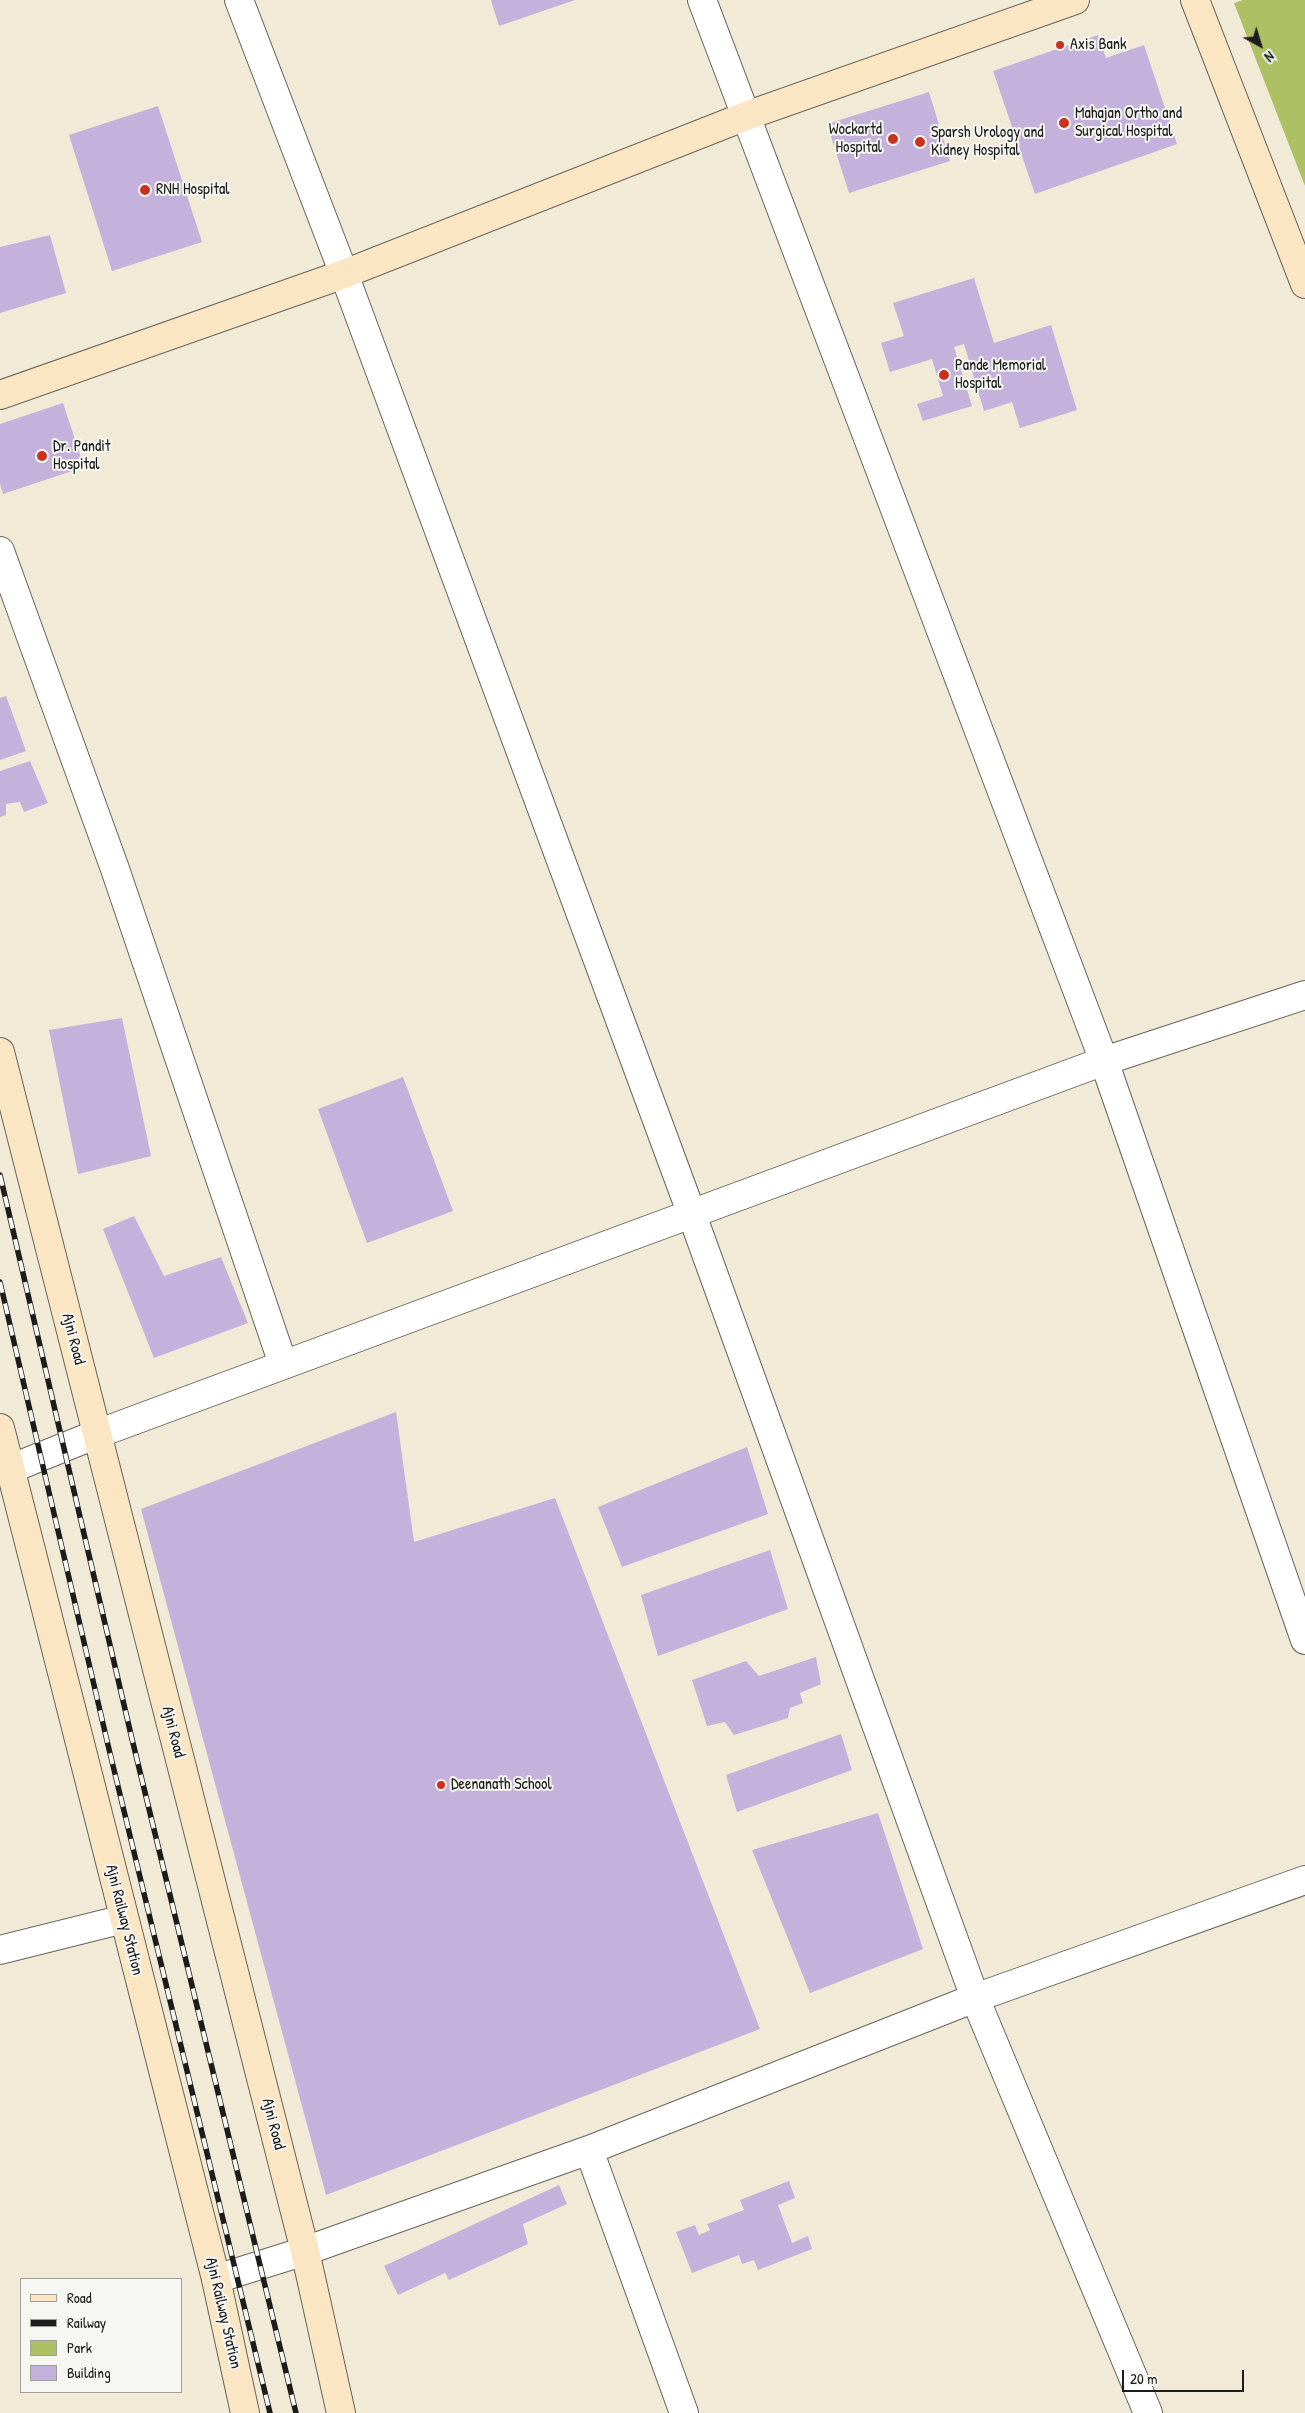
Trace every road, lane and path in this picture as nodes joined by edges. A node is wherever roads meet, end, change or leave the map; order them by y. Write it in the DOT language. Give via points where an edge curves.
graph roads {
  1 [pos="239,0"];
  2 [pos="702,0"];
  3 [pos="1075,0"];
  4 [pos="1195,0"];
  5 [pos="746,116"];
  6 [pos="344,274"];
  7 [pos="1305,284"];
  8 [pos="0,395"];
  9 [pos="0,551"];
  10 [pos="1305,995"];
  11 [pos="0,1052"];
  12 [pos="1104,1061"];
  13 [pos="691,1212"];
  14 [pos="283,1364"];
  15 [pos="0,1428"];
  16 [pos="97,1434"];
  17 [pos="10,1469"];
  18 [pos="1305,1640"];
  19 [pos="1305,1880"];
  20 [pos="124,1919"];
  21 [pos="0,1950"];
  22 [pos="975,1998"];
  23 [pos="589,2150"];
  24 [pos="305,2251"];
  25 [pos="216,2279"];
  26 [pos="246,2413"];
  27 [pos="341,2413"];
  28 [pos="684,2413"];
  29 [pos="1148,2413"];
  1 -- 6 [label="street"];
  2 -- 5 [label="street"];
  3 -- 5 [label="main road"];
  4 -- 7 [label="main road"];
  5 -- 6 [label="main road"];
  5 -- 12 [label="street"];
  6 -- 8 [label="main road"];
  6 -- 13 [label="street"];
  9 -- 14 [label="street" via="115,869"];
  10 -- 12 [label="street"];
  11 -- 16 [label="main road, Ajni Road"];
  12 -- 13 [label="street"];
  12 -- 18 [label="street"];
  13 -- 14 [label="street"];
  13 -- 22 [label="street"];
  14 -- 16 [label="street"];
  15 -- 17 [label="main road, Ajni Railway Station"];
  16 -- 17 [label="street"];
  16 -- 24 [label="main road, Ajni Road"];
  17 -- 20 [label="main road, Ajni Railway Station"];
  19 -- 22 [label="street"];
  20 -- 21 [label="street"];
  20 -- 25 [label="main road, Ajni Railway Station"];
  22 -- 23 [label="street"];
  22 -- 29 [label="street"];
  23 -- 24 [label="street"];
  23 -- 28 [label="street"];
  24 -- 25 [label="street"];
  24 -- 27 [label="main road, Ajni Road"];
  25 -- 26 [label="main road, Ajni Railway Station"];
}
